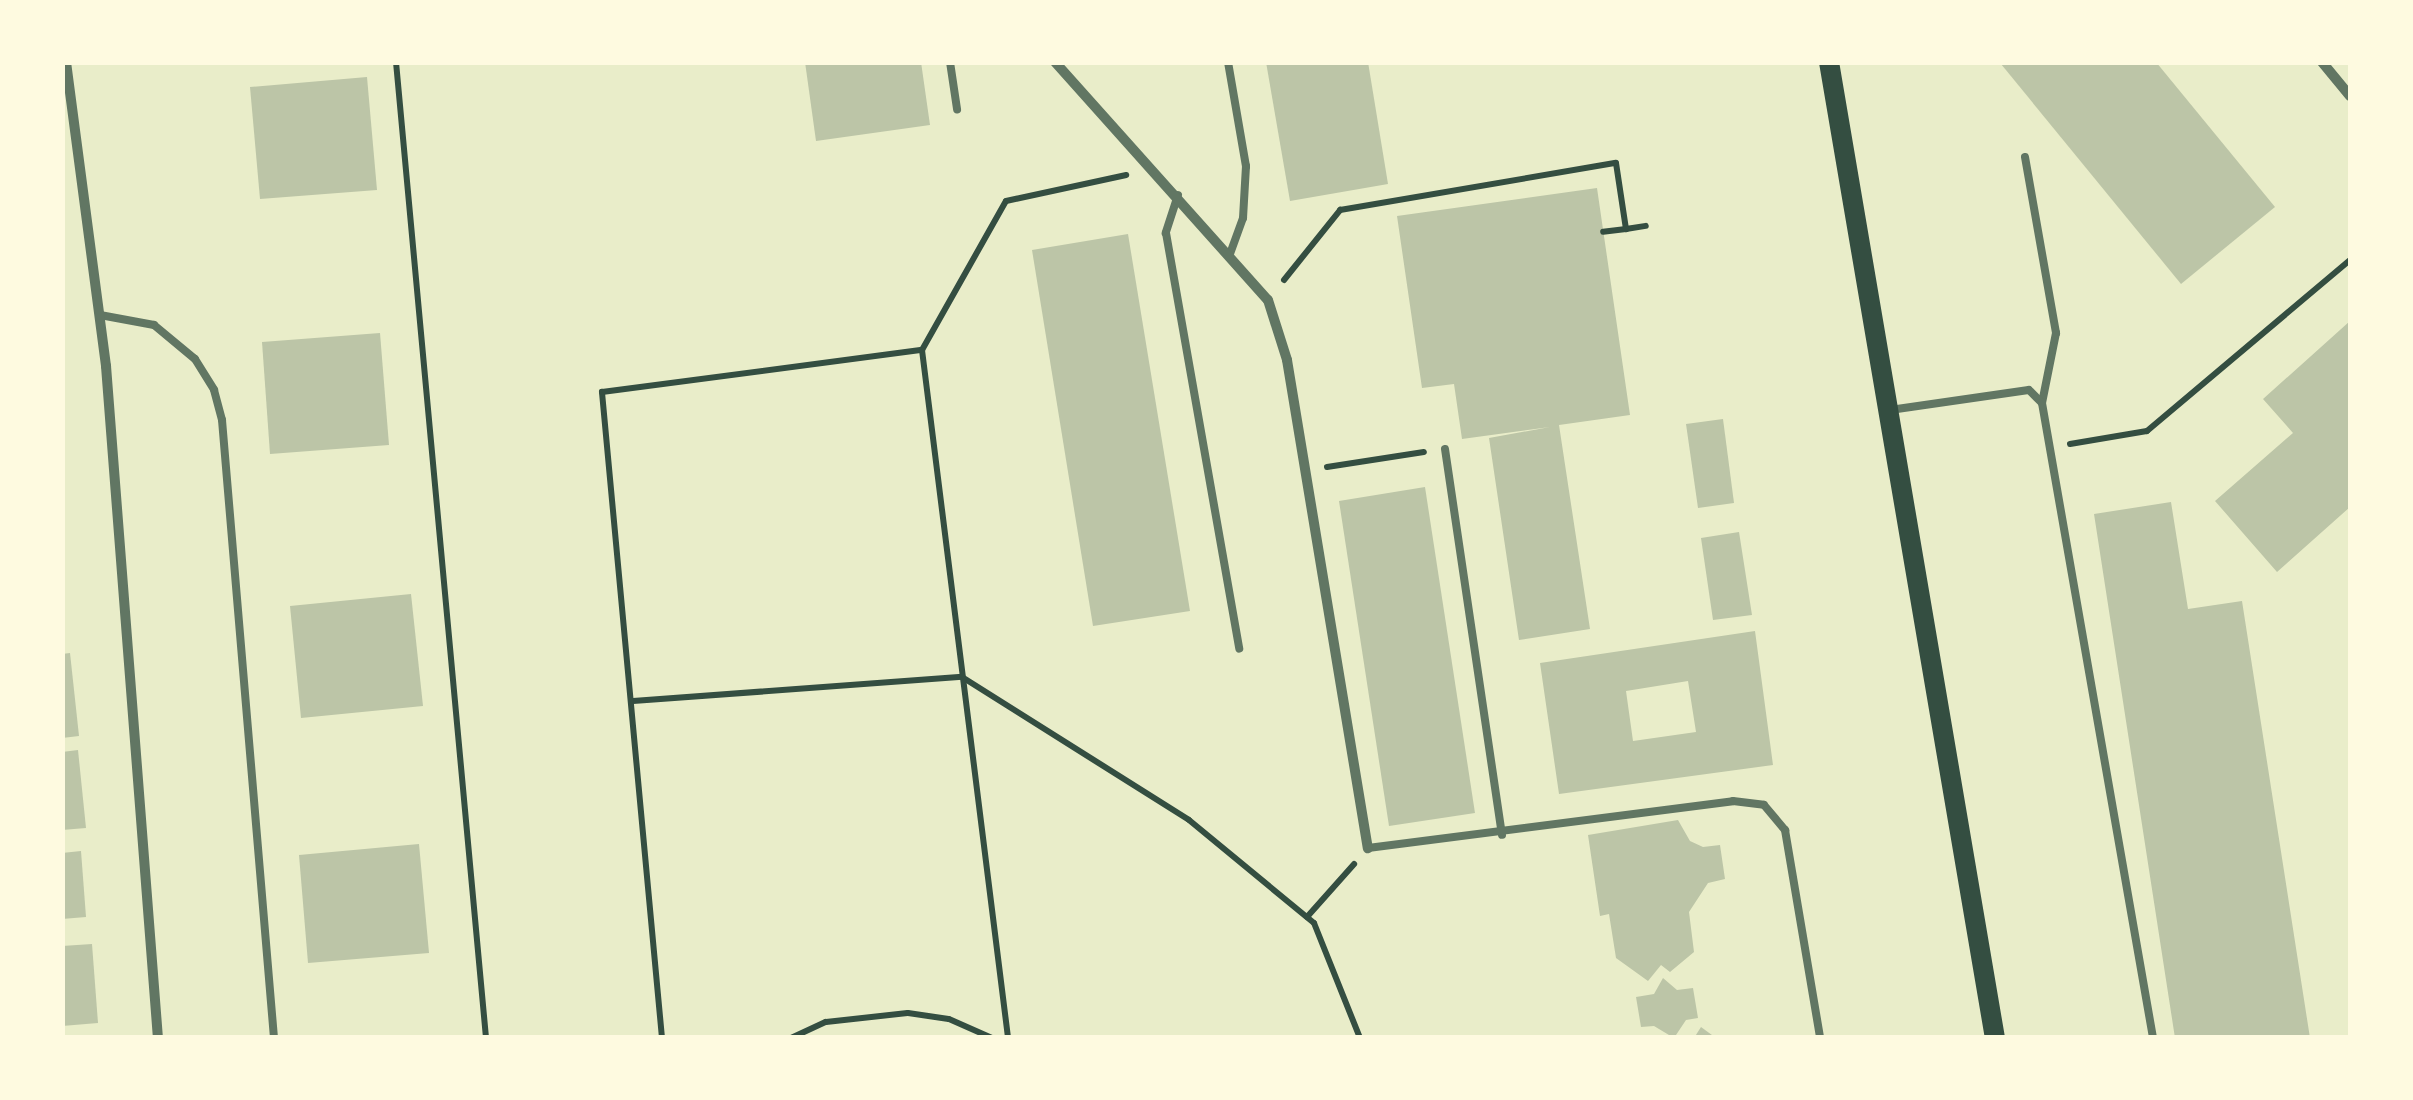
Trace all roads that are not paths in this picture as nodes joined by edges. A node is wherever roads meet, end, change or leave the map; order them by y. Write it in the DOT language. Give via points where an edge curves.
graph roads {
  1 [pos="66,62"];
  2 [pos="950,62"];
  3 [pos="1055,62"];
  4 [pos="1228,62"];
  5 [pos="1829,62"];
  6 [pos="2322,62"];
  7 [pos="2350,96"];
  8 [pos="957,110"];
  9 [pos="2025,157"];
  10 [pos="1178,195"];
  11 [pos="1230,252"];
  12 [pos="100,314"];
  13 [pos="2042,403"];
  14 [pos="1890,410"];
  15 [pos="1446,449"];
  16 [pos="1239,649"];
  17 [pos="1502,834"];
  18 [pos="1368,848"];
  19 [pos="158,1038"];
  20 [pos="274,1038"];
  21 [pos="1820,1038"];
  22 [pos="1994,1038"];
  23 [pos="2153,1038"];
  1 -- 12 [label="street"];
  2 -- 8 [label="lane"];
  3 -- 10 [label="street"];
  4 -- 11 [label="lane" via="1246,182"];
  5 -- 14 [label="main road"];
  6 -- 7 [label="street"];
  9 -- 13 [label="lane" via="2056,333"];
  10 -- 11 [label="street"];
  10 -- 16 [label="lane" via="1166,234"];
  11 -- 18 [label="street" via="1268,300 1286,360"];
  12 -- 19 [label="street"];
  12 -- 20 [label="lane" via="154,324 195,359 222,420"];
  13 -- 14 [label="lane" via="2029,390"];
  13 -- 23 [label="lane"];
  14 -- 22 [label="main road"];
  15 -- 17 [label="lane"];
  17 -- 18 [label="lane"];
  17 -- 21 [label="lane" via="1734,801 1764,805 1785,830"];
}
